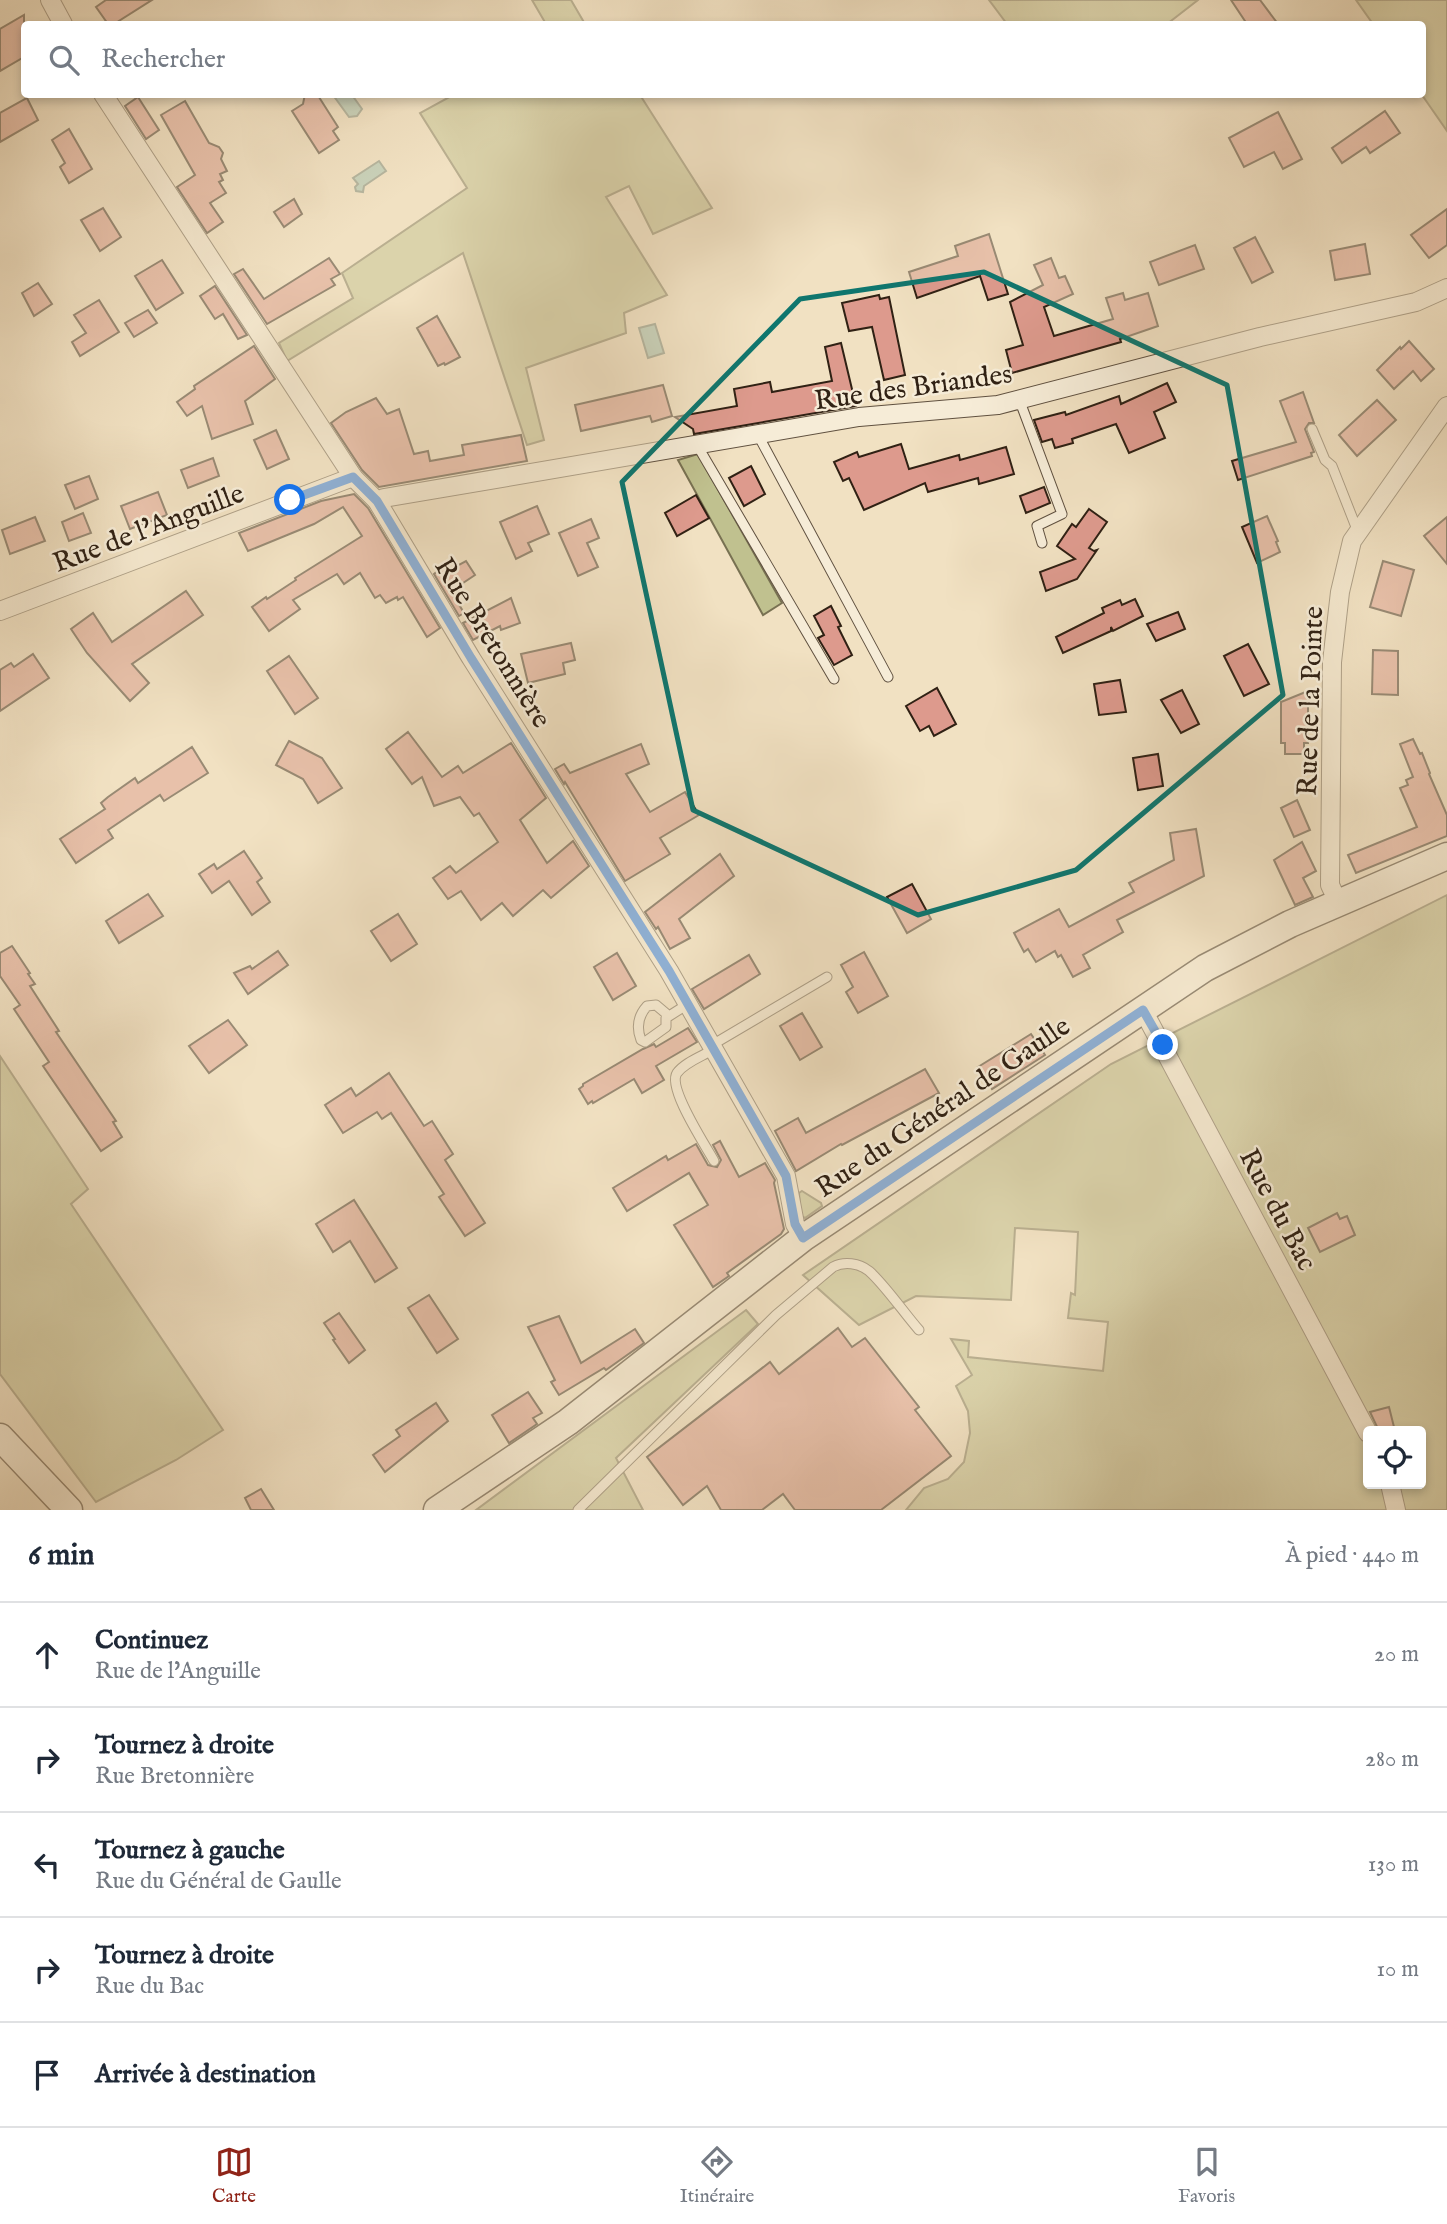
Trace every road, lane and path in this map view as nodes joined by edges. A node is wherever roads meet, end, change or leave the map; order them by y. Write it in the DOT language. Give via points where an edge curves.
graph roads {
  1 [pos="50,0"];
  2 [pos="61,21"];
  3 [pos="106,98"];
  4 [pos="1447,288"];
  5 [pos="1019,399"];
  6 [pos="1447,406"];
  7 [pos="1312,429"];
  8 [pos="758,435"];
  9 [pos="697,445"];
  10 [pos="353,477"];
  11 [pos="377,501"];
  12 [pos="1358,533"];
  13 [pos="1042,543"];
  14 [pos="0,611"];
  15 [pos="888,677"];
  16 [pos="834,679"];
  17 [pos="1447,856"];
  18 [pos="1338,902"];
  19 [pos="827,977"];
  20 [pos="688,1004"];
  21 [pos="1143,1010"];
  22 [pos="668,1016"];
  23 [pos="713,1047"];
  24 [pos="714,1161"];
  25 [pos="803,1238"];
  26 [pos="919,1330"];
  27 [pos="1364,1426"];
  28 [pos="0,1437"];
  29 [pos="1391,1489"];
  30 [pos="69,1510"];
  31 [pos="437,1510"];
  32 [pos="578,1510"];
  33 [pos="1396,1510"];
  1 -- 2 [label="street"];
  3 -- 10 [label="street, Rue Bretonnière"];
  4 -- 5 [label="street, Rue des Briandes" via="1416,302"];
  5 -- 8 [label="street, Rue des Briandes" via="998,405 859,417"];
  5 -- 13 [label="lane" via="1062,514 1037,526"];
  6 -- 12 [label="street, Rue de la Pointe"];
  7 -- 12 [label="lane"];
  8 -- 9 [label="street, Rue des Briandes"];
  8 -- 15 [label="lane"];
  9 -- 11 [label="street, Rue des Briandes"];
  9 -- 16 [label="lane"];
  10 -- 11 [label="street, Rue Bretonnière"];
  10 -- 14 [label="street, Rue de l'Anguille"];
  11 -- 20 [label="street, Rue Bretonnière"];
  12 -- 18 [label="street, Rue de la Pointe" via="1340,592 1332,662 1330,886"];
  17 -- 18 [label="main road, Rue du Général de Gaulle"];
  18 -- 21 [label="main road, Rue du Général de Gaulle" via="1243,946"];
  19 -- 23 [label="lane"];
  20 -- 22 [label="lane"];
  20 -- 23 [label="street, Rue Bretonnière"];
  21 -- 25 [label="main road, Rue du Général de Gaulle"];
  21 -- 27 [label="street, Rue du Bac"];
  23 -- 24 [label="lane" via="675,1078 678,1096"];
  23 -- 25 [label="street, Rue Bretonnière" via="786,1176 795,1224"];
  25 -- 31 [label="main road, Rue du Général de Gaulle" via="568,1422"];
  26 -- 32 [label="lane" via="867,1270 854,1264 833,1267 776,1315"];
  28 -- 30 [label="main road"];
  29 -- 33 [label="street"];
}
